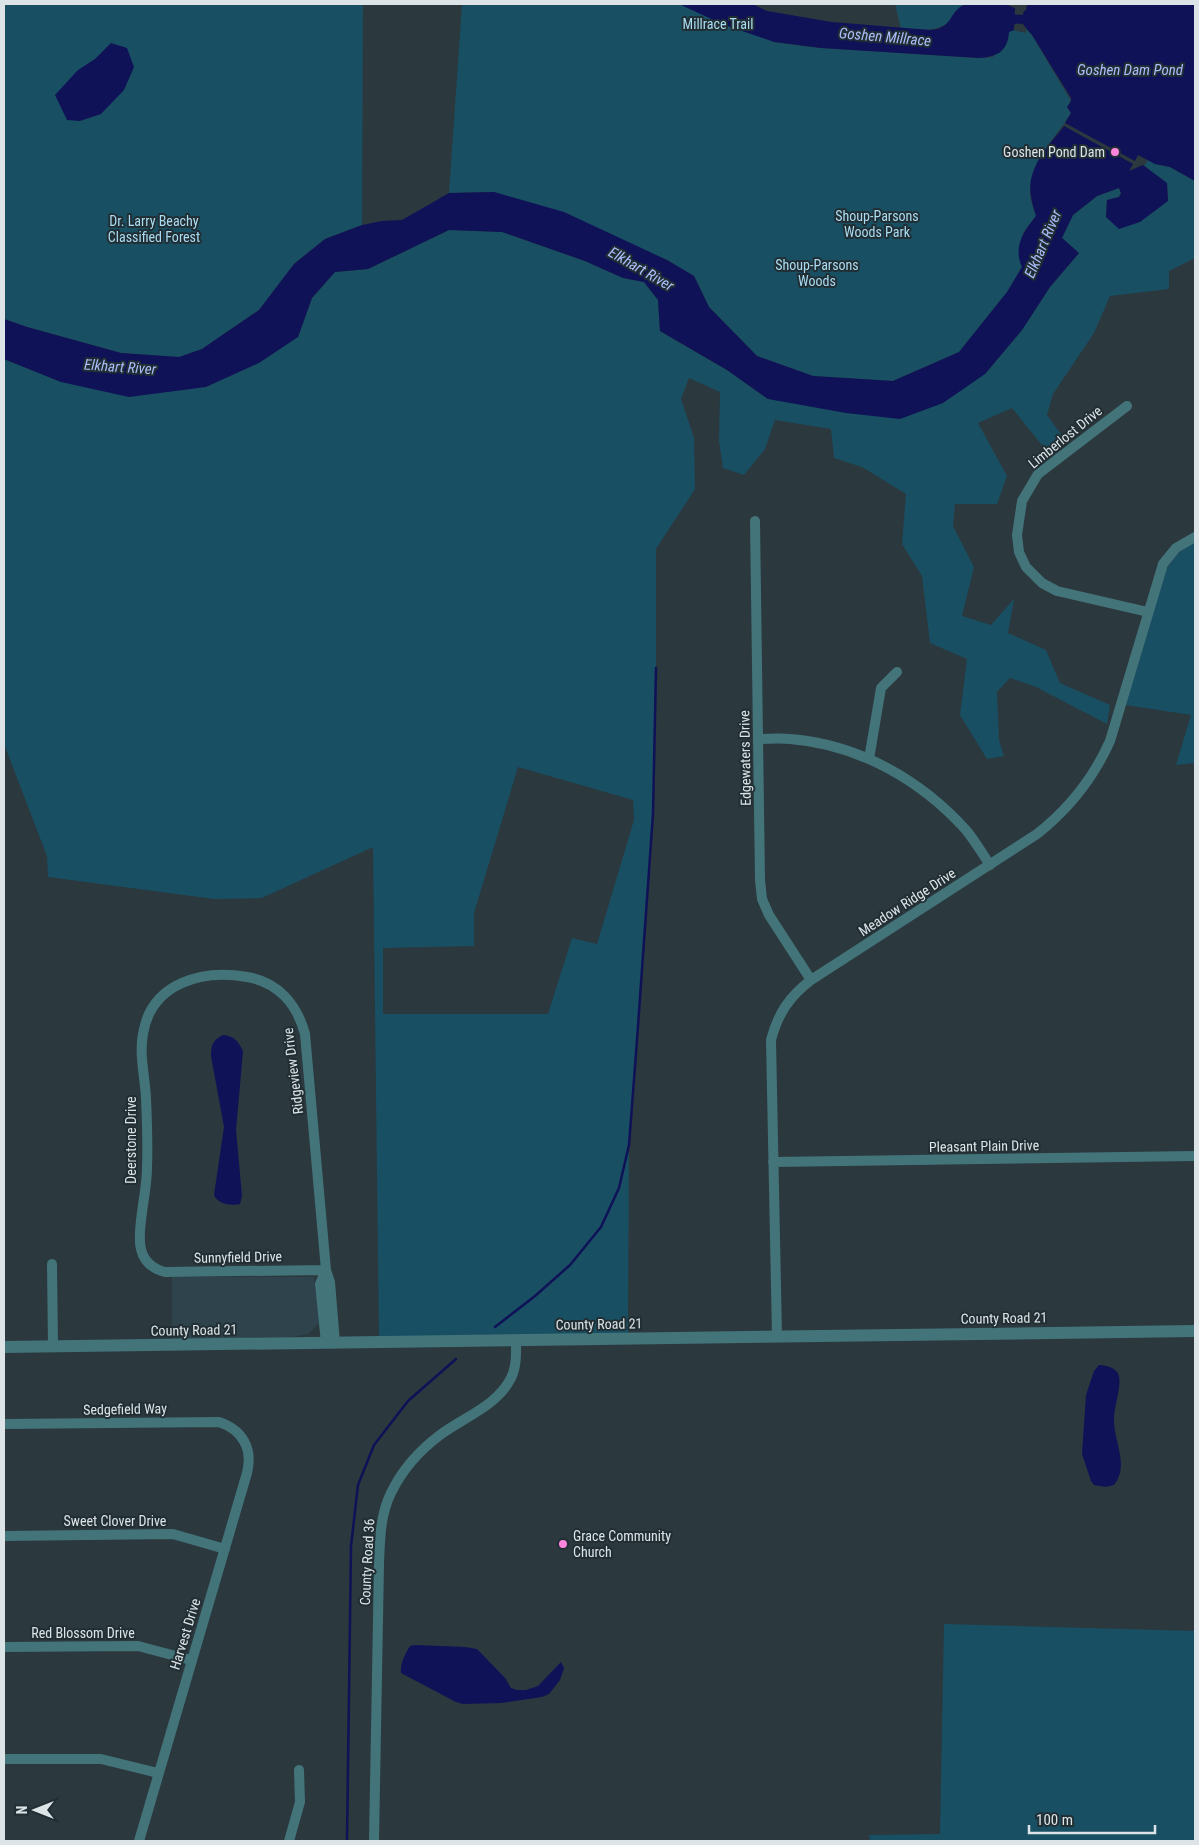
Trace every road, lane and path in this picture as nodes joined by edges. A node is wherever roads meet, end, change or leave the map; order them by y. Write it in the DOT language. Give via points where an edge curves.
graph roads {
  1 [pos="1127,406"];
  2 [pos="755,521"];
  3 [pos="1195,537"];
  4 [pos="1148,612"];
  5 [pos="897,672"];
  6 [pos="759,739"];
  7 [pos="869,759"];
  8 [pos="990,865"];
  9 [pos="811,980"];
  10 [pos="150,1010"];
  11 [pos="1195,1156"];
  12 [pos="773,1162"];
  13 [pos="52,1264"];
  14 [pos="152,1266"];
  15 [pos="326,1270"];
  16 [pos="1195,1331"];
  17 [pos="777,1336"];
  18 [pos="516,1340"];
  19 [pos="330,1343"];
  20 [pos="53,1346"];
  21 [pos="4,1347"];
  22 [pos="4,1424"];
  23 [pos="241,1436"];
  24 [pos="4,1536"];
  25 [pos="225,1549"];
  26 [pos="4,1647"];
  27 [pos="191,1660"];
  28 [pos="4,1759"];
  29 [pos="300,1770"];
  30 [pos="158,1773"];
  31 [pos="139,1841"];
  32 [pos="289,1841"];
  33 [pos="374,1841"];
  1 -- 4 [label="street, Limberlost Drive" via="1038,474 1022,501 1017,535 1019,552 1026,568 1042,583 1057,591"];
  2 -- 6 [label="street, Edgewaters Drive"];
  3 -- 4 [label="street, Meadow Ridge Drive" via="1169,555"];
  4 -- 8 [label="street, Meadow Ridge Drive" via="1119,717 1099,765 1057,818"];
  5 -- 7 [label="street" via="881,688"];
  6 -- 7 [label="street" via="818,743"];
  6 -- 9 [label="street, Edgewaters Drive" via="762,899"];
  7 -- 8 [label="street" via="910,780 931,796 967,832"];
  8 -- 9 [label="street, Meadow Ridge Drive"];
  9 -- 12 [label="street, Meadow Ridge Drive" via="785,1005 771,1040"];
  10 -- 14 [label="street, Deerstone Drive" via="142,1046 147,1161 139,1237 142,1254"];
  10 -- 15 [label="street, Ridgeview Drive" via="169,990 192,978 241,976 264,981 278,989 297,1011 305,1034"];
  11 -- 12 [label="street, Pleasant Plain Drive"];
  12 -- 17 [label="street, Meadow Ridge Drive"];
  13 -- 20 [label="street"];
  14 -- 15 [label="street, Sunnyfield Drive" via="175,1272"];
  15 -- 19 [label="street, Ridgeview Drive" via="330,1282"];
  16 -- 17 [label="street, County Road 21"];
  17 -- 18 [label="street, County Road 21"];
  18 -- 19 [label="street, County Road 21"];
  18 -- 33 [label="street, County Road 36" via="512,1377 504,1389 418,1454 391,1493 384,1513 380,1530"];
  19 -- 20 [label="street, County Road 21"];
  20 -- 21 [label="street, County Road 21"];
  22 -- 23 [label="street, Sedgefield Way" via="218,1422 232,1427"];
  23 -- 25 [label="street, Harvest Drive" via="248,1450 249,1464"];
  24 -- 25 [label="street, Sweet Clover Drive" via="173,1534"];
  25 -- 27 [label="street, Harvest Drive"];
  26 -- 27 [label="street, Red Blossom Drive" via="138,1646"];
  27 -- 30 [label="street, Harvest Drive"];
  28 -- 30 [label="street" via="101,1759"];
  29 -- 32 [label="street" via="300,1802"];
  30 -- 31 [label="street, Harvest Drive"];
}
